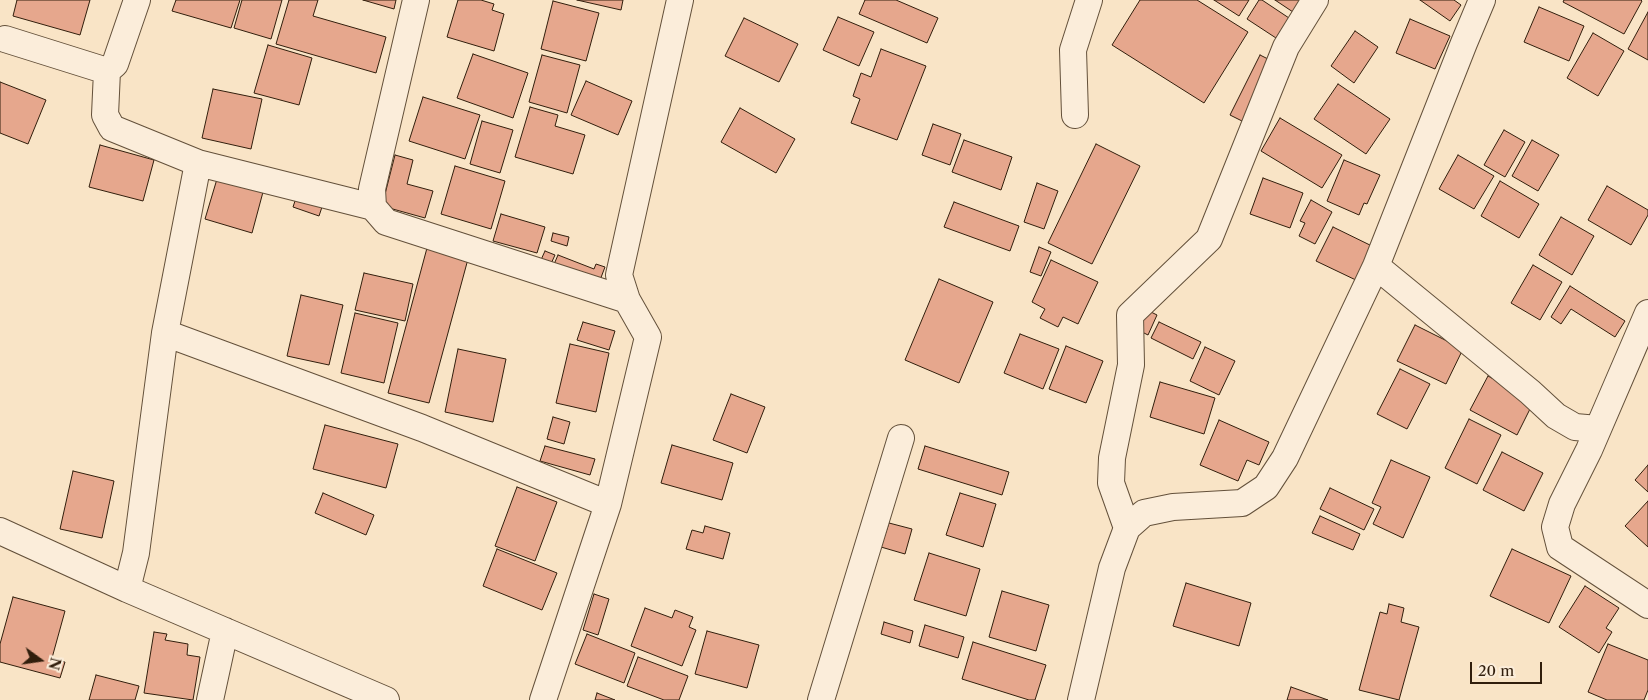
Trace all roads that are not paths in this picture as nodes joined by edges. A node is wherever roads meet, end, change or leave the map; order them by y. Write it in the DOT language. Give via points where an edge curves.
graph roads {
  1 [pos="137,0"];
  2 [pos="416,0"];
  3 [pos="680,0"];
  4 [pos="1089,0"];
  5 [pos="1315,0"];
  6 [pos="1482,0"];
  7 [pos="5,39"];
  8 [pos="107,71"];
  9 [pos="1075,115"];
  10 [pos="198,163"];
  11 [pos="373,207"];
  12 [pos="1376,266"];
  13 [pos="627,300"];
  14 [pos="1648,313"];
  15 [pos="164,333"];
  16 [pos="1598,429"];
  17 [pos="901,438"];
  18 [pos="608,504"];
  19 [pos="1126,528"];
  20 [pos="0,531"];
  21 [pos="127,589"];
  22 [pos="1648,605"];
  23 [pos="225,631"];
  24 [pos="210,700"];
  25 [pos="386,700"];
  26 [pos="543,700"];
  27 [pos="821,700"];
  28 [pos="1081,700"];
  1 -- 8 [label="street" via="115,64"];
  2 -- 11 [label="street" via="372,190"];
  3 -- 13 [label="street" via="618,275"];
  4 -- 9 [label="street" via="1073,50"];
  5 -- 19 [label="street" via="1286,48 1209,240 1130,315 1130,365 1112,458 1111,483"];
  6 -- 12 [label="street"];
  7 -- 8 [label="street"];
  8 -- 10 [label="street" via="105,115 112,128"];
  10 -- 11 [label="street"];
  10 -- 15 [label="street"];
  11 -- 13 [label="street" via="386,222"];
  12 -- 16 [label="street" via="1556,416 1574,427"];
  12 -- 19 [label="street" via="1285,458 1266,487 1242,503 1173,507 1144,513"];
  13 -- 18 [label="street" via="648,338"];
  14 -- 16 [label="street"];
  15 -- 18 [label="street" via="422,428"];
  15 -- 21 [label="street" via="136,553"];
  16 -- 22 [label="street" via="1554,527 1560,548"];
  17 -- 27 [label="street"];
  18 -- 26 [label="street"];
  19 -- 28 [label="street" via="1112,568"];
  20 -- 21 [label="street"];
  21 -- 23 [label="street"];
  23 -- 24 [label="street"];
  23 -- 25 [label="street"];
}
